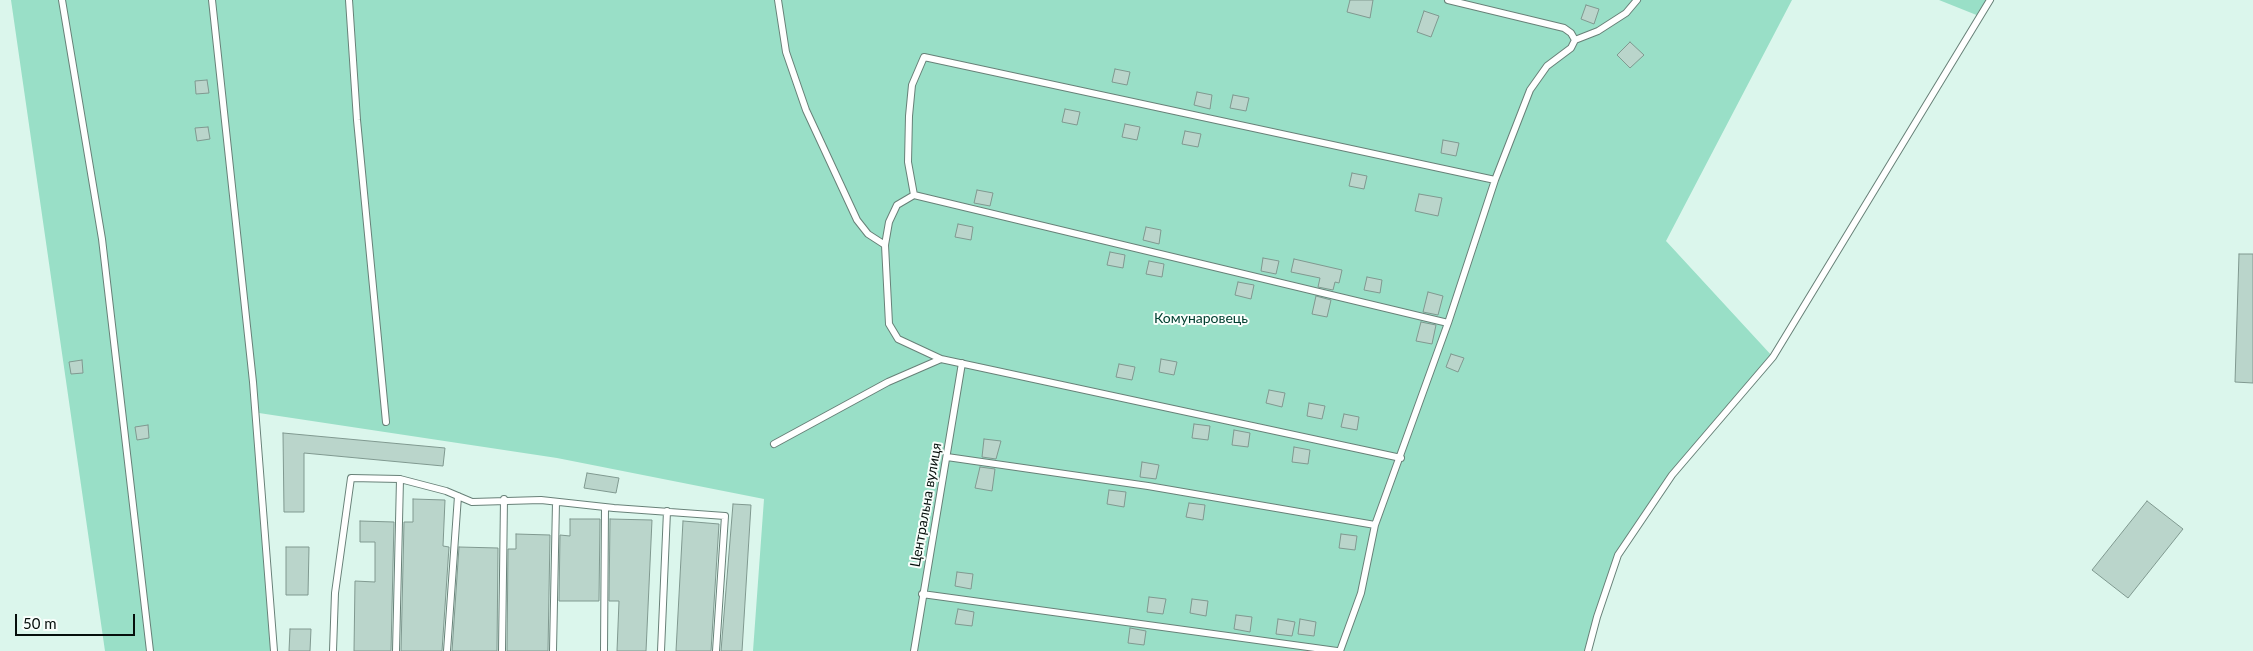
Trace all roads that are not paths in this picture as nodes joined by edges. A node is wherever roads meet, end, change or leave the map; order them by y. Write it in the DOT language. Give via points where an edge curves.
graph roads {
  1 [pos="62,0"];
  2 [pos="212,0"];
  3 [pos="349,0"];
  4 [pos="778,0"];
  5 [pos="1448,0"];
  6 [pos="1638,0"];
  7 [pos="1990,0"];
  8 [pos="1575,40"];
  9 [pos="1495,180"];
  10 [pos="914,195"];
  11 [pos="885,245"];
  12 [pos="1448,323"];
  13 [pos="941,359"];
  14 [pos="962,363"];
  15 [pos="386,422"];
  16 [pos="774,444"];
  17 [pos="947,457"];
  18 [pos="1401,458"];
  19 [pos="400,479"];
  20 [pos="458,496"];
  21 [pos="504,499"];
  22 [pos="556,502"];
  23 [pos="605,507"];
  24 [pos="667,510"];
  25 [pos="1375,525"];
  26 [pos="922,594"];
  27 [pos="150,651"];
  28 [pos="274,651"];
  29 [pos="333,651"];
  30 [pos="396,651"];
  31 [pos="447,651"];
  32 [pos="502,651"];
  33 [pos="553,651"];
  34 [pos="604,651"];
  35 [pos="662,651"];
  36 [pos="716,651"];
  37 [pos="914,651"];
  38 [pos="1339,651"];
  39 [pos="1588,651"];
  1 -- 27 [label="lane" via="102,239"];
  2 -- 28 [label="lane" via="253,382"];
  3 -- 15 [label="lane" via="357,120"];
  4 -- 11 [label="lane" via="786,52 806,110 857,220 868,234"];
  5 -- 8 [label="lane" via="1564,28"];
  6 -- 8 [label="lane" via="1626,13"];
  7 -- 39 [label="lane" via="1772,356 1672,476 1618,555"];
  8 -- 9 [label="lane" via="1571,48 1547,66 1530,90"];
  9 -- 10 [label="lane" via="924,57 912,85 908,116 908,162"];
  9 -- 12 [label="lane"];
  10 -- 11 [label="lane" via="897,205 889,222"];
  10 -- 12 [label="lane"];
  11 -- 13 [label="lane" via="889,324 898,339"];
  12 -- 18 [label="lane"];
  13 -- 14 [label="lane"];
  13 -- 16 [label="lane" via="888,382"];
  14 -- 17 [label="lane, Центральна вулиця"];
  14 -- 18 [label="lane"];
  17 -- 25 [label="lane" via="1148,486"];
  17 -- 26 [label="lane, Центральна вулиця"];
  18 -- 25 [label="lane"];
  19 -- 20 [label="lane"];
  19 -- 29 [label="lane" via="352,478 335,592"];
  19 -- 30 [label="lane"];
  20 -- 21 [label="lane" via="472,502"];
  20 -- 31 [label="lane"];
  21 -- 22 [label="lane"];
  21 -- 32 [label="lane"];
  22 -- 23 [label="lane"];
  22 -- 33 [label="lane"];
  23 -- 24 [label="lane"];
  23 -- 34 [label="lane"];
  24 -- 35 [label="lane"];
  24 -- 36 [label="lane" via="725,516"];
  25 -- 38 [label="lane" via="1361,592"];
  26 -- 37 [label="lane, Центральна вулиця"];
  26 -- 38 [label="lane"];
}
